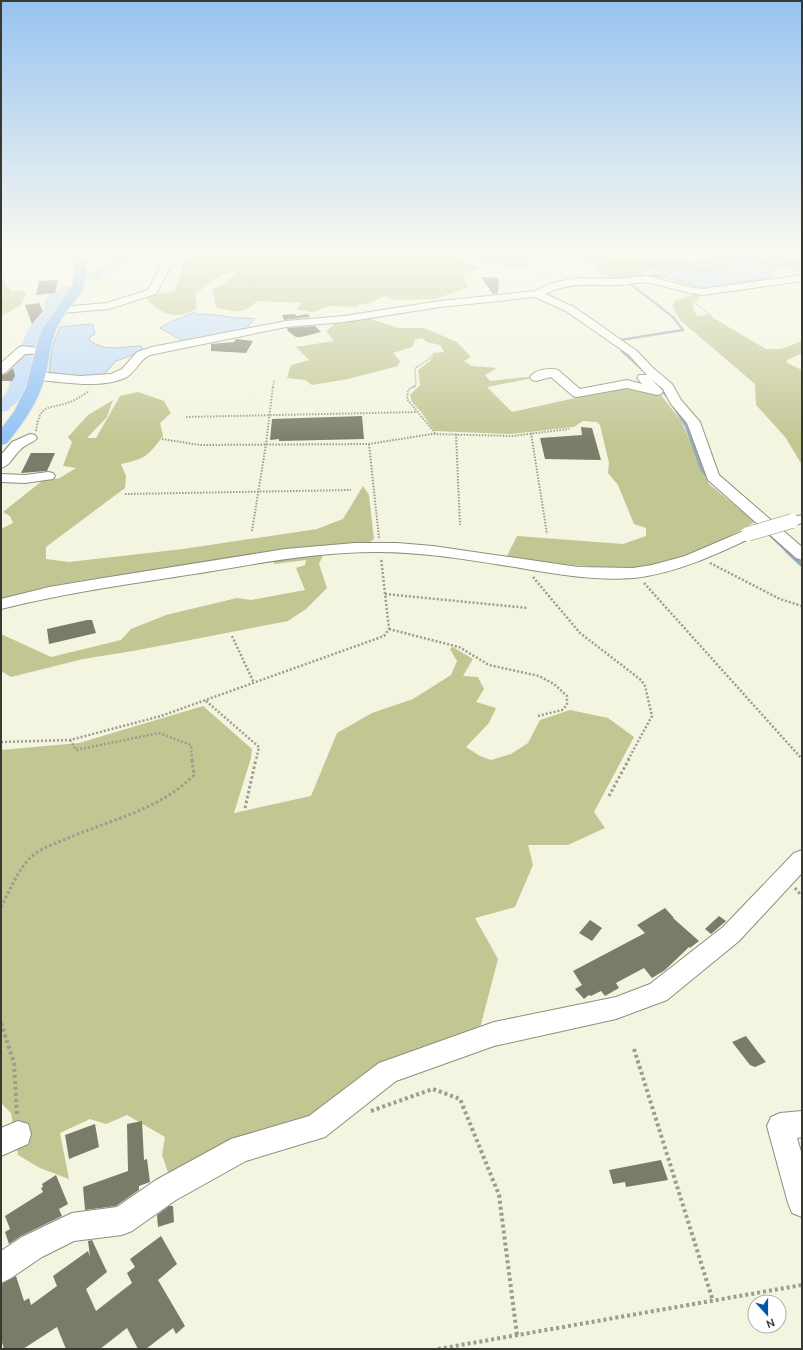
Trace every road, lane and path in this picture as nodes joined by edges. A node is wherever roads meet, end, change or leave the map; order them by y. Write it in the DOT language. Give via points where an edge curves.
graph roads {
  1 [pos="57,318"];
  2 [pos="350,318"];
  3 [pos="583,318"];
  4 [pos="627,350"];
  5 [pos="43,351"];
  6 [pos="435,352"];
  7 [pos="1,370"];
  8 [pos="38,376"];
  9 [pos="536,377"];
  10 [pos="72,378"];
  11 [pos="274,380"];
  12 [pos="417,412"];
  13 [pos="270,415"];
  14 [pos="186,418"];
  15 [pos="569,429"];
  16 [pos="531,433"];
  17 [pos="436,434"];
  18 [pos="456,434"];
  19 [pos="30,438"];
  20 [pos="162,439"];
  21 [pos="1,440"];
  22 [pos="266,444"];
  23 [pos="369,444"];
  24 [pos="1,464"];
  25 [pos="48,476"];
  26 [pos="1,478"];
  27 [pos="351,490"];
  28 [pos="258,493"];
  29 [pos="125,494"];
  30 [pos="797,520"];
  31 [pos="460,525"];
  32 [pos="252,530"];
  33 [pos="547,534"];
  34 [pos="380,546"];
  35 [pos="802,555"];
  36 [pos="699,557"];
  37 [pos="526,564"];
  38 [pos="634,572"];
  39 [pos="385,594"];
  40 [pos="1,604"];
  41 [pos="802,606"];
  42 [pos="528,608"];
  43 [pos="389,629"];
  44 [pos="232,636"];
  45 [pos="254,683"];
  46 [pos="206,701"];
  47 [pos="538,716"];
  48 [pos="70,740"];
  49 [pos="1,742"];
  50 [pos="802,759"];
  51 [pos="609,796"];
  52 [pos="245,808"];
  53 [pos="802,859"];
  54 [pos="1,907"];
  55 [pos="1,1023"];
  56 [pos="634,1049"];
  57 [pos="368,1112"];
  58 [pos="802,1124"];
  59 [pos="10,1138"];
  60 [pos="802,1203"];
  61 [pos="1,1268"];
  62 [pos="802,1285"];
  63 [pos="713,1301"];
  64 [pos="517,1335"];
  65 [pos="438,1349"];
  1 -- 5 [label="main road" via="50,328"];
  2 -- 10 [label="street" via="286,324 145,353 122,375 108,380"];
  3 -- 4 [label="street"];
  4 -- 9 [label="street" via="623,356 629,365 657,391 626,384 577,393 554,373"];
  4 -- 35 [label="street" via="668,387 675,401 693,422 713,477"];
  5 -- 7 [label="street" via="22,350"];
  5 -- 8 [label="main road"];
  6 -- 12 [label="path" via="415,368 416,385 408,390 407,399"];
  8 -- 10 [label="street"];
  8 -- 21 [label="main road" via="30,397"];
  10 -- 19 [label="path" via="92,386 89,391 71,402 46,408 38,416 36,432"];
  11 -- 13 [label="path"];
  12 -- 13 [label="path"];
  12 -- 17 [label="path"];
  13 -- 14 [label="path"];
  13 -- 22 [label="path"];
  15 -- 16 [label="path"];
  16 -- 18 [label="path" via="512,436"];
  16 -- 33 [label="path"];
  17 -- 18 [label="path"];
  17 -- 23 [label="path"];
  18 -- 31 [label="path"];
  19 -- 24 [label="street" via="16,445"];
  20 -- 22 [label="path" via="200,445"];
  22 -- 23 [label="path"];
  22 -- 28 [label="path"];
  23 -- 34 [label="path"];
  25 -- 26 [label="street" via="25,479"];
  27 -- 28 [label="path"];
  28 -- 29 [label="path"];
  28 -- 32 [label="path"];
  30 -- 36 [label="street, bridge" via="748,534"];
  34 -- 37 [label="street" via="436,550"];
  34 -- 39 [label="path"];
  34 -- 40 [label="street" via="277,555 78,586"];
  36 -- 38 [label="street" via="669,567"];
  36 -- 41 [label="path" via="780,599"];
  37 -- 38 [label="street" via="576,573"];
  37 -- 51 [label="path" via="528,570 580,633 641,680 645,686 652,716"];
  38 -- 50 [label="path"];
  39 -- 42 [label="path"];
  39 -- 43 [label="path"];
  43 -- 45 [label="path" via="384,636"];
  43 -- 47 [label="path" via="459,647 489,665 539,676 554,684 567,696 567,705 562,710"];
  44 -- 45 [label="path"];
  45 -- 46 [label="path"];
  46 -- 48 [label="path" via="161,716"];
  46 -- 52 [label="path" via="259,747"];
  48 -- 49 [label="path"];
  48 -- 54 [label="path" via="76,750 159,733 191,745 194,776 189,783 173,794 36,853 22,868"];
  53 -- 61 [label="street" via="731,934 658,992 616,1008 494,1034 388,1072 316,1128 241,1149 166,1190 122,1221 72,1227 32,1247"];
  55 -- 59 [label="path" via="14,1063"];
  56 -- 63 [label="path"];
  57 -- 64 [label="path" via="433,1089 460,1099 499,1194"];
  58 -- 60 [label="street" via="780,1126"];
  62 -- 63 [label="path"];
  63 -- 64 [label="path"];
  64 -- 65 [label="path"];
}
